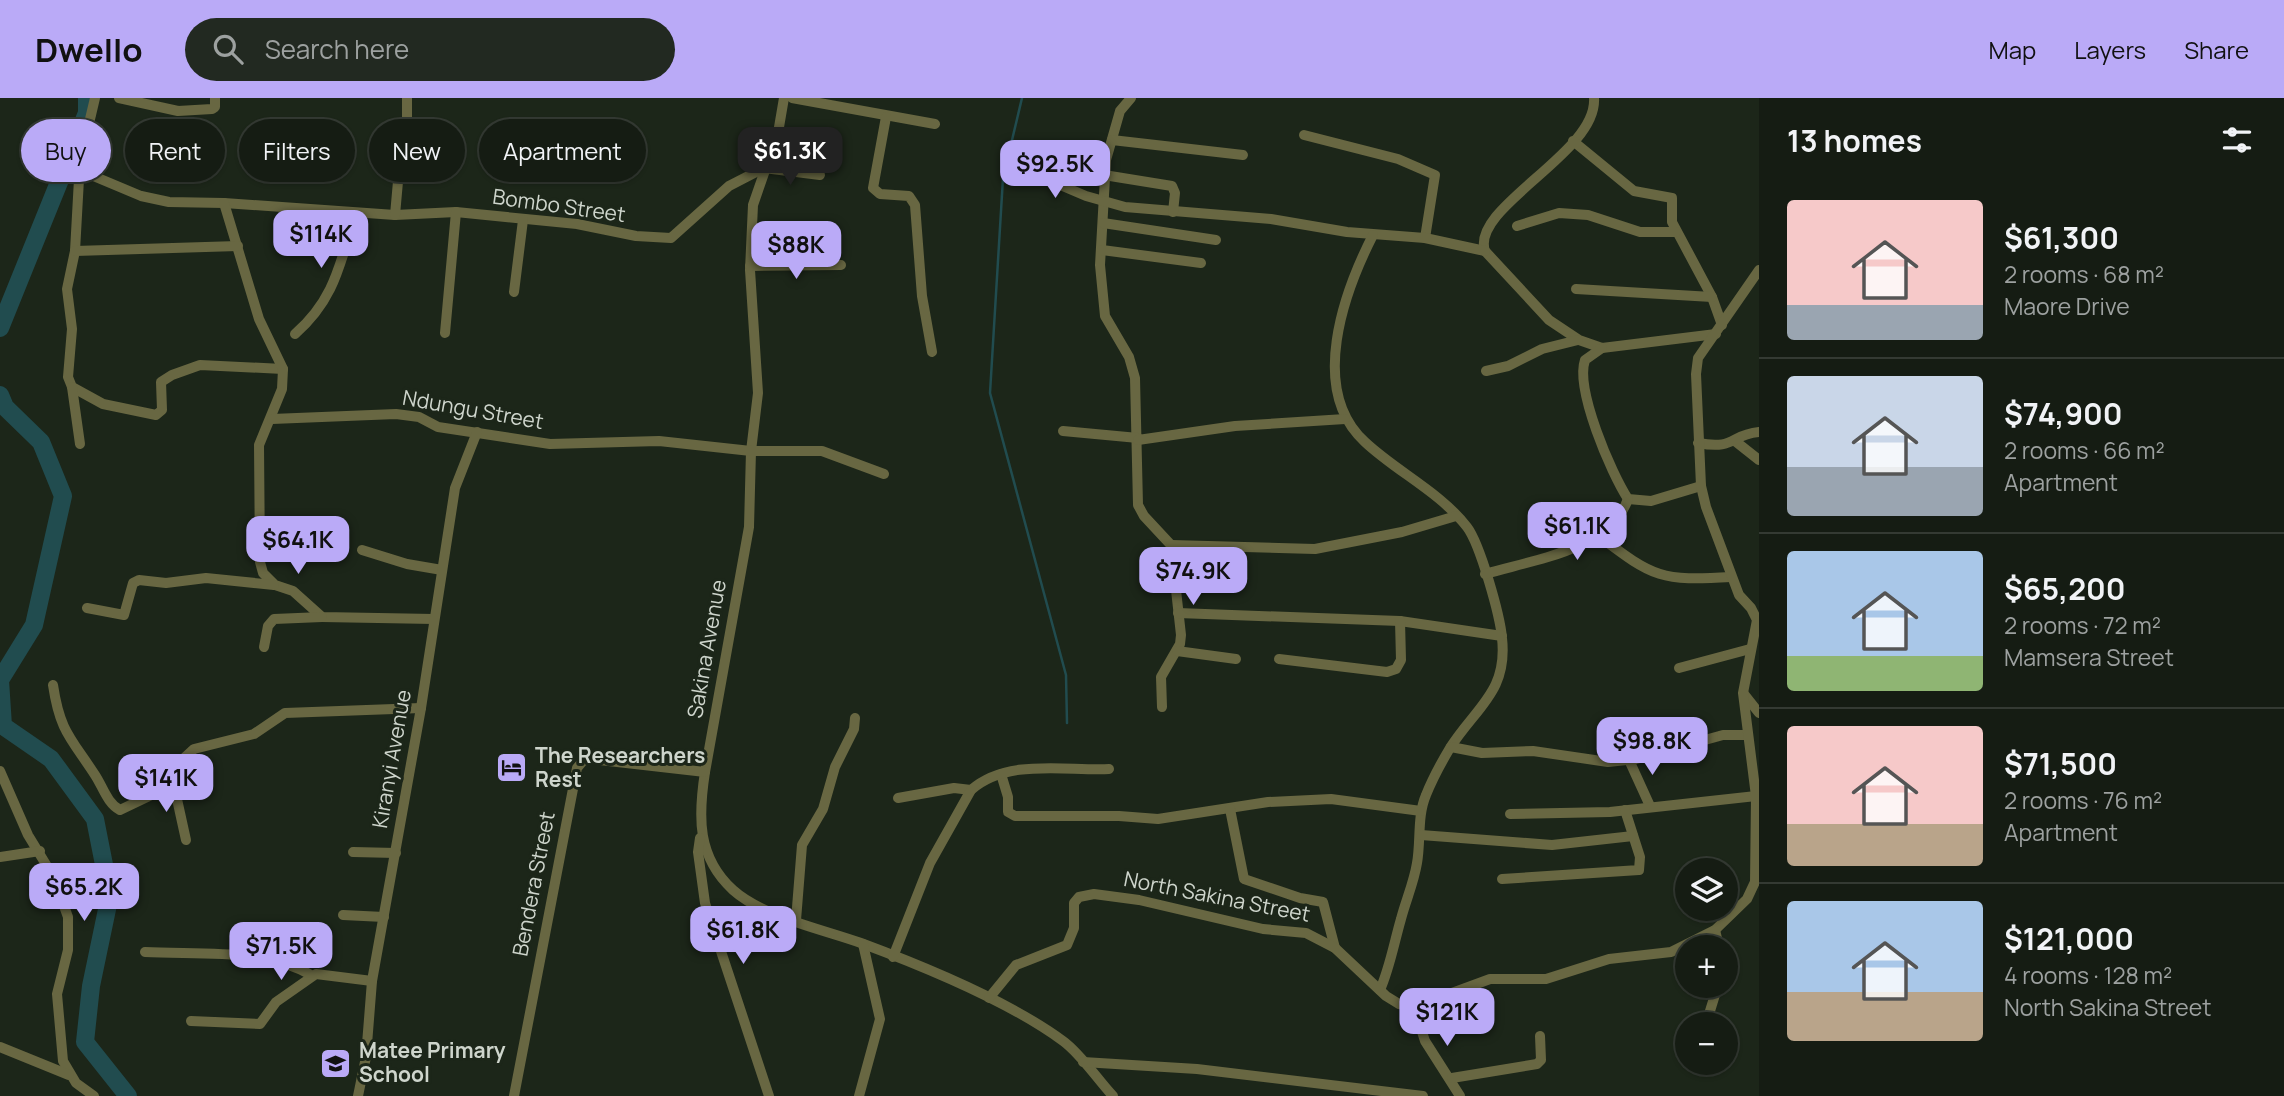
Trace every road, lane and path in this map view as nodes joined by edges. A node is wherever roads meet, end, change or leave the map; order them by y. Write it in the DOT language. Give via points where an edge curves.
graph roads {
  1 [pos="95,98"];
  2 [pos="119,98"];
  3 [pos="215,98"];
  4 [pos="407,98"];
  5 [pos="784,98"];
  6 [pos="792,98"];
  7 [pos="1130,98"];
  8 [pos="1594,98"];
  9 [pos="886,117"];
  10 [pos="90,119"];
  11 [pos="935,124"];
  12 [pos="1304,135"];
  13 [pos="1112,140"];
  14 [pos="1573,141"];
  15 [pos="1243,155"];
  16 [pos="1018,167"];
  17 [pos="764,168"];
  18 [pos="820,175"];
  19 [pos="1104,175"];
  20 [pos="78,182"];
  21 [pos="109,182"];
  22 [pos="1104,201"];
  23 [pos="224,203"];
  24 [pos="456,212"];
  25 [pos="1173,212"];
  26 [pos="356,213"];
  27 [pos="396,215"];
  28 [pos="523,220"];
  29 [pos="1103,223"];
  30 [pos="1517,226"];
  31 [pos="1676,232"];
  32 [pos="1373,235"];
  33 [pos="1425,238"];
  34 [pos="1216,240"];
  35 [pos="238,246"];
  36 [pos="1102,250"];
  37 [pos="75,251"];
  38 [pos="1485,251"];
  39 [pos="1201,263"];
  40 [pos="841,265"];
  41 [pos="750,266"];
  42 [pos="1759,270"];
  43 [pos="1576,289"];
  44 [pos="514,292"];
  45 [pos="1713,297"];
  46 [pos="1719,330"];
  47 [pos="445,333"];
  48 [pos="295,334"];
  49 [pos="1579,340"];
  50 [pos="1602,348"];
  51 [pos="932,352"];
  52 [pos="283,369"];
  53 [pos="1486,371"];
  54 [pos="72,387"];
  55 [pos="272,419"];
  56 [pos="1345,419"];
  57 [pos="1063,431"];
  58 [pos="477,432"];
  59 [pos="1759,432"];
  60 [pos="1138,439"];
  61 [pos="1735,441"];
  62 [pos="1698,443"];
  63 [pos="80,444"];
  64 [pos="751,452"];
  65 [pos="1759,460"];
  66 [pos="884,474"];
  67 [pos="1701,486"];
  68 [pos="1628,499"];
  69 [pos="1456,516"];
  70 [pos="1599,537"];
  71 [pos="1171,545"];
  72 [pos="362,550"];
  73 [pos="442,570"];
  74 [pos="1485,574"];
  75 [pos="1731,577"];
  76 [pos="275,585"];
  77 [pos="86,608"];
  78 [pos="1178,613"];
  79 [pos="322,617"];
  80 [pos="1758,618"];
  81 [pos="435,619"];
  82 [pos="1400,621"];
  83 [pos="1502,636"];
  84 [pos="264,646"];
  85 [pos="1751,649"];
  86 [pos="1177,651"];
  87 [pos="1236,659"];
  88 [pos="1279,659"];
  89 [pos="1679,668"];
  90 [pos="54,685"];
  91 [pos="1743,693"];
  92 [pos="1162,707"];
  93 [pos="421,708"];
  94 [pos="1759,713"];
  95 [pos="855,718"];
  96 [pos="1748,735"];
  97 [pos="1451,747"];
  98 [pos="1629,760"];
  99 [pos="1109,769"];
  100 [pos="0,771"];
  101 [pos="705,772"];
  102 [pos="1001,774"];
  103 [pos="173,781"];
  104 [pos="971,790"];
  105 [pos="4,792"];
  106 [pos="1756,796"];
  107 [pos="898,798"];
  108 [pos="1650,806"];
  109 [pos="1230,809"];
  110 [pos="1625,810"];
  111 [pos="1421,811"];
  112 [pos="1510,814"];
  113 [pos="1421,835"];
  114 [pos="700,836"];
  115 [pos="1633,836"];
  116 [pos="186,840"];
  117 [pos="40,851"];
  118 [pos="353,852"];
  119 [pos="396,853"];
  120 [pos="0,857"];
  121 [pos="1502,879"];
  122 [pos="343,915"];
  123 [pos="384,917"];
  124 [pos="796,920"];
  125 [pos="1715,930"];
  126 [pos="1716,935"];
  127 [pos="863,944"];
  128 [pos="1335,948"];
  129 [pos="145,952"];
  130 [pos="893,957"];
  131 [pos="312,975"];
  132 [pos="372,981"];
  133 [pos="1380,990"];
  134 [pos="989,998"];
  135 [pos="1413,1007"];
  136 [pos="191,1021"];
  137 [pos="1540,1036"];
  138 [pos="0,1047"];
  139 [pos="1083,1062"];
  140 [pos="69,1075"];
  141 [pos="1451,1078"];
  142 [pos="94,1096"];
  143 [pos="358,1096"];
  144 [pos="514,1096"];
  145 [pos="769,1096"];
  146 [pos="859,1096"];
  147 [pos="1113,1096"];
  148 [pos="1423,1096"];
  149 [pos="1461,1096"];
  1 -- 10 [label="street"];
  2 -- 3 [label="street" via="178,111 212,109"];
  4 -- 27 [label="street" via="407,137 400,159"];
  5 -- 17 [label="street, Sakina Avenue" via="778,133"];
  6 -- 9 [label="street"];
  7 -- 13 [label="street" via="1120,111"];
  8 -- 14 [label="street" via="1592,114"];
  9 -- 11 [label="street"];
  9 -- 51 [label="street" via="873,188 880,194 909,195 915,205 922,296"];
  12 -- 33 [label="street" via="1389,157 1435,175"];
  13 -- 15 [label="street"];
  13 -- 19 [label="street"];
  14 -- 31 [label="street" via="1634,191 1672,198"];
  14 -- 38 [label="street" via="1496,217 1484,236"];
  16 -- 22 [label="street"];
  17 -- 18 [label="street"];
  17 -- 28 [label="street, Bombo Street" via="729,186 671,237"];
  17 -- 41 [label="street, Sakina Avenue" via="752,205"];
  19 -- 22 [label="street"];
  19 -- 25 [label="street" via="1172,186"];
  20 -- 37 [label="street"];
  21 -- 23 [label="street, Bombo Street" via="169,202"];
  22 -- 25 [label="street"];
  22 -- 29 [label="street"];
  23 -- 26 [label="street, Bombo Street"];
  23 -- 35 [label="street"];
  24 -- 27 [label="street, Bombo Street"];
  24 -- 28 [label="street, Bombo Street"];
  24 -- 47 [label="street"];
  25 -- 32 [label="street" via="1271,219"];
  26 -- 27 [label="street, Bombo Street"];
  26 -- 48 [label="street" via="326,300"];
  28 -- 44 [label="street"];
  29 -- 34 [label="street"];
  29 -- 36 [label="street"];
  30 -- 31 [label="street" via="1559,213 1588,215 1640,232"];
  31 -- 45 [label="street"];
  32 -- 33 [label="street"];
  32 -- 56 [label="street" via="1349,285 1338,338 1335,376"];
  33 -- 38 [label="street"];
  35 -- 37 [label="street"];
  35 -- 52 [label="street" via="259,319"];
  36 -- 39 [label="street"];
  36 -- 60 [label="street" via="1105,316 1133,365"];
  37 -- 54 [label="street" via="66,296 72,329 68,377"];
  38 -- 49 [label="street" via="1549,320"];
  40 -- 41 [label="street"];
  41 -- 64 [label="street, Sakina Avenue" via="758,393"];
  42 -- 46 [label="street"];
  43 -- 45 [label="street"];
  45 -- 46 [label="street"];
  46 -- 50 [label="street"];
  46 -- 62 [label="street" via="1699,358"];
  49 -- 50 [label="street"];
  49 -- 53 [label="street"];
  50 -- 68 [label="street" via="1585,360 1583,382 1603,453"];
  52 -- 54 [label="street" via="200,365 164,379 160,414 149,415 103,404"];
  52 -- 55 [label="street"];
  54 -- 63 [label="street"];
  55 -- 58 [label="street, Ndungu Street" via="396,414 419,417 438,427"];
  55 -- 76 [label="street" via="258,445 258,550 263,573"];
  56 -- 60 [label="street" via="1235,426"];
  56 -- 69 [label="street" via="1363,441"];
  57 -- 60 [label="street"];
  58 -- 64 [label="street, Ndungu Street" via="550,444 659,441"];
  58 -- 73 [label="street, Kiranyi Avenue" via="454,488"];
  59 -- 61 [label="street"];
  60 -- 71 [label="street" via="1139,509"];
  61 -- 62 [label="street" via="1722,446"];
  61 -- 65 [label="street"];
  62 -- 67 [label="street"];
  64 -- 66 [label="street, Ndungu Street" via="822,451"];
  64 -- 101 [label="street, Sakina Avenue" via="749,527"];
  67 -- 68 [label="street" via="1651,502"];
  67 -- 75 [label="street"];
  68 -- 70 [label="street" via="1620,516"];
  69 -- 71 [label="street" via="1315,549"];
  69 -- 74 [label="street" via="1469,529"];
  70 -- 74 [label="street"];
  70 -- 75 [label="street" via="1642,569 1663,576"];
  71 -- 78 [label="street"];
  72 -- 73 [label="street"];
  73 -- 81 [label="street, Kiranyi Avenue"];
  74 -- 83 [label="street"];
  75 -- 80 [label="street" via="1739,596"];
  76 -- 77 [label="street" via="206,578 166,583 139,580 133,583 124,615"];
  76 -- 79 [label="street" via="293,591"];
  78 -- 82 [label="street"];
  78 -- 86 [label="street" via="1181,635"];
  79 -- 81 [label="street"];
  79 -- 84 [label="street" via="274,619"];
  80 -- 85 [label="street"];
  81 -- 93 [label="street, Kiranyi Avenue"];
  82 -- 83 [label="street"];
  82 -- 88 [label="street" via="1401,660 1396,669 1387,672"];
  83 -- 97 [label="street" via="1499,682"];
  85 -- 89 [label="street"];
  85 -- 91 [label="street"];
  86 -- 87 [label="street"];
  86 -- 92 [label="street" via="1161,677"];
  90 -- 103 [label="street" via="67,736 112,806 120,810 135,805"];
  91 -- 94 [label="street"];
  91 -- 96 [label="street"];
  93 -- 103 [label="street" via="285,713 254,734 194,749 181,761"];
  93 -- 119 [label="street, Kiranyi Avenue"];
  95 -- 124 [label="street" via="823,808 802,845"];
  96 -- 98 [label="street" via="1723,735"];
  96 -- 106 [label="street"];
  97 -- 98 [label="street"];
  97 -- 111 [label="street"];
  98 -- 108 [label="street"];
  99 -- 102 [label="street" via="1048,768"];
  100 -- 105 [label="street"];
  101 -- 114 [label="street, Sakina Avenue"];
  101 -- 144 [label="street, Bendera Street" via="591,759 577,768"];
  102 -- 104 [label="street"];
  102 -- 109 [label="street" via="1008,812 1015,816 1158,819"];
  103 -- 116 [label="street"];
  104 -- 107 [label="street" via="954,788"];
  104 -- 130 [label="street" via="930,863"];
  105 -- 117 [label="street"];
  106 -- 108 [label="street"];
  106 -- 125 [label="street" via="1755,882 1747,898"];
  108 -- 110 [label="street"];
  109 -- 111 [label="street" via="1331,799"];
  109 -- 128 [label="street" via="1244,879 1323,902"];
  110 -- 112 [label="street"];
  110 -- 115 [label="street"];
  111 -- 113 [label="street"];
  113 -- 115 [label="street" via="1552,845"];
  113 -- 133 [label="street" via="1415,875"];
  114 -- 124 [label="street, Sakina Avenue" via="719,876 734,891 753,905"];
  114 -- 145 [label="street" via="705,903"];
  115 -- 121 [label="street" via="1639,870"];
  117 -- 120 [label="street"];
  117 -- 140 [label="street" via="68,918 57,1019"];
  118 -- 119 [label="street"];
  119 -- 123 [label="street, Kiranyi Avenue"];
  122 -- 123 [label="street"];
  123 -- 132 [label="street, Kiranyi Avenue"];
  124 -- 127 [label="street, Sakina Avenue"];
  125 -- 126 [label="street"];
  125 -- 135 [label="street" via="1671,952 1609,959 1546,978 1490,979"];
  127 -- 130 [label="street, Sakina Avenue"];
  127 -- 146 [label="street" via="880,1019"];
  128 -- 133 [label="street, North Sakina Street"];
  128 -- 134 [label="street, North Sakina Street" via="1306,933 1263,929 1139,900 1086,895 1074,903 1074,928 1067,945 1016,965"];
  129 -- 131 [label="street" via="257,958"];
  130 -- 134 [label="street, Sakina Avenue"];
  131 -- 132 [label="street"];
  131 -- 136 [label="street" via="271,1007 260,1024"];
  132 -- 143 [label="street, Kiranyi Avenue"];
  133 -- 135 [label="street, North Sakina Street" via="1399,1004"];
  134 -- 139 [label="street, Sakina Avenue" via="1064,1041"];
  135 -- 141 [label="street" via="1425,1041"];
  137 -- 141 [label="street" via="1537,1065"];
  138 -- 140 [label="street"];
  139 -- 147 [label="street, Sakina Avenue"];
  139 -- 148 [label="street" via="1197,1069"];
  140 -- 142 [label="street"];
  141 -- 149 [label="street"];
}
